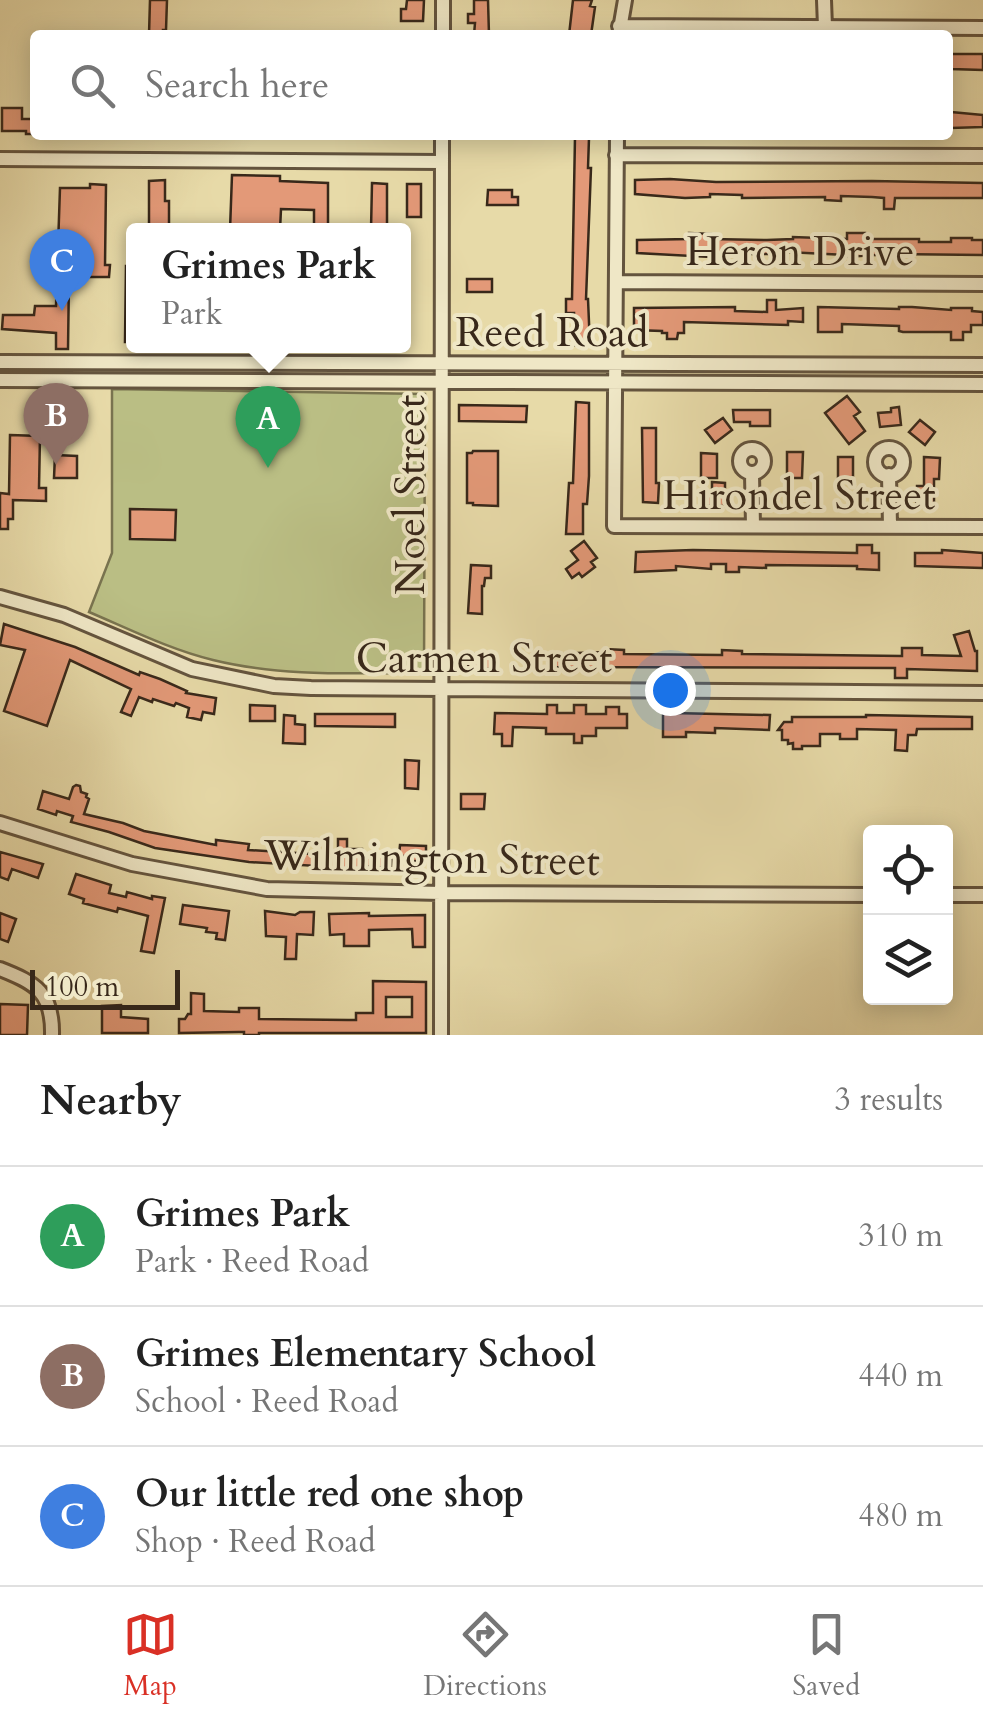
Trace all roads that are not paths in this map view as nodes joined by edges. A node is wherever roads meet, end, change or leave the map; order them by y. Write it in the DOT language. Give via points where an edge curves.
graph roads {
  1 [pos="442,0"];
  2 [pos="625,0"];
  3 [pos="824,0"];
  4 [pos="825,27"];
  5 [pos="983,28"];
  6 [pos="442,30"];
  7 [pos="619,30"];
  8 [pos="442,140"];
  9 [pos="616,140"];
  10 [pos="616,155"];
  11 [pos="983,156"];
  12 [pos="0,159"];
  13 [pos="442,162"];
  14 [pos="616,282"];
  15 [pos="983,284"];
  16 [pos="0,362"];
  17 [pos="86,363"];
  18 [pos="278,364"];
  19 [pos="442,364"];
  20 [pos="616,364"];
  21 [pos="836,365"];
  22 [pos="983,366"];
  23 [pos="0,380"];
  24 [pos="86,381"];
  25 [pos="277,381"];
  26 [pos="442,383"];
  27 [pos="616,383"];
  28 [pos="835,384"];
  29 [pos="983,384"];
  30 [pos="752,474"];
  31 [pos="889,475"];
  32 [pos="753,526"];
  33 [pos="890,526"];
  34 [pos="983,527"];
  35 [pos="0,597"];
  36 [pos="442,690"];
  37 [pos="983,693"];
  38 [pos="0,823"];
  39 [pos="442,892"];
  40 [pos="863,895"];
  41 [pos="953,895"];
  42 [pos="983,896"];
  43 [pos="0,969"];
  44 [pos="52,1035"];
  45 [pos="441,1035"];
  1 -- 6 [label="street"];
  2 -- 7 [label="street"];
  3 -- 4 [label="street"];
  4 -- 5 [label="street"];
  4 -- 7 [label="street"];
  8 -- 13 [label="street, Noel Street"];
  9 -- 10 [label="street"];
  10 -- 11 [label="street"];
  10 -- 14 [label="street"];
  12 -- 13 [label="street"];
  13 -- 19 [label="street, Noel Street"];
  14 -- 15 [label="street, Heron Drive"];
  14 -- 20 [label="street"];
  16 -- 17 [label="street, Reed Road"];
  17 -- 18 [label="street, Reed Road"];
  17 -- 24 [label="street"];
  18 -- 19 [label="street, Reed Road"];
  18 -- 25 [label="street"];
  19 -- 20 [label="street, Reed Road"];
  19 -- 26 [label="street, Noel Street"];
  20 -- 21 [label="street, Reed Road"];
  20 -- 27 [label="street"];
  21 -- 22 [label="street, Reed Road"];
  21 -- 28 [label="street"];
  23 -- 24 [label="street, Reed Road"];
  24 -- 25 [label="street, Reed Road"];
  25 -- 26 [label="street, Reed Road"];
  26 -- 27 [label="street, Reed Road"];
  26 -- 36 [label="street, Noel Street"];
  27 -- 28 [label="street, Reed Road"];
  27 -- 32 [label="street, Hirondel Street" via="614,526"];
  28 -- 29 [label="street, Reed Road"];
  30 -- 32 [label="street"];
  31 -- 33 [label="street"];
  32 -- 33 [label="street, Hirondel Street"];
  33 -- 34 [label="street, Hirondel Street"];
  35 -- 36 [label="street, Carmen Street" via="192,670 274,686"];
  36 -- 37 [label="street, Carmen Street"];
  36 -- 39 [label="street, Noel Street"];
  38 -- 39 [label="street, Wilmington Street" via="132,864 267,889"];
  39 -- 40 [label="street, Wilmington Street"];
  39 -- 45 [label="street, Noel Street"];
  41 -- 42 [label="street"];
  43 -- 44 [label="street" via="44,994"];
}
